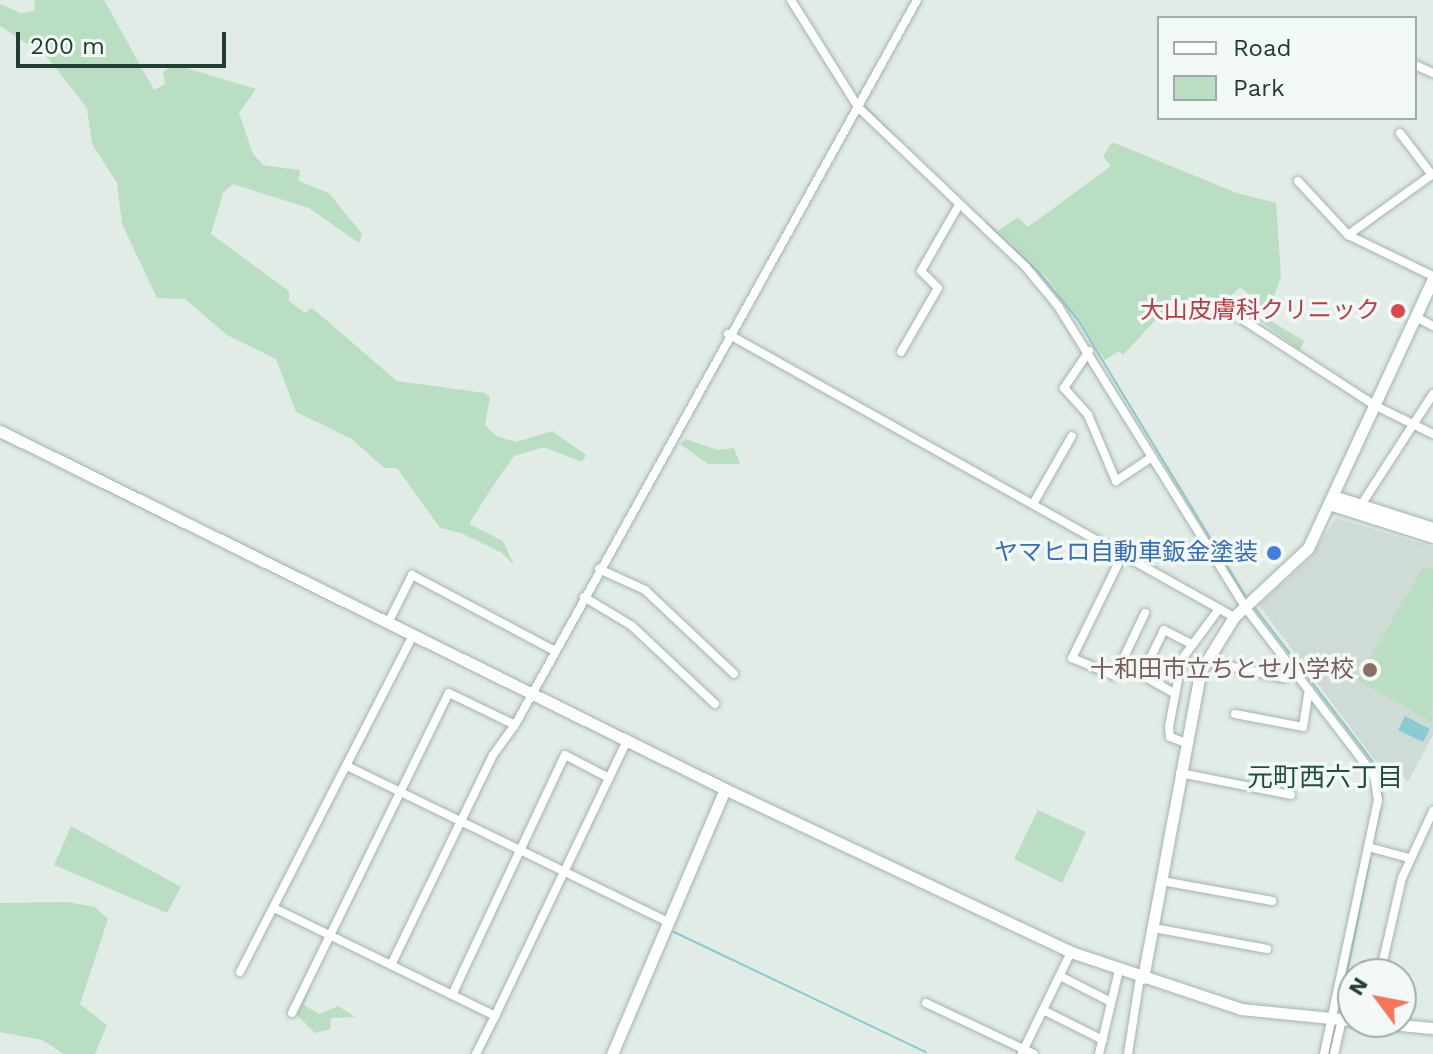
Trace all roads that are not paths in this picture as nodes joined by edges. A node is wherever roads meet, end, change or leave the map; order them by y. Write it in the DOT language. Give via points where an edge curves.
graph roads {
  1 [pos="791,0"];
  2 [pos="917,0"];
  3 [pos="858,107"];
  4 [pos="1400,133"];
  5 [pos="1433,174"];
  6 [pos="1298,181"];
  7 [pos="959,205"];
  8 [pos="1348,235"];
  9 [pos="1433,278"];
  10 [pos="1234,314"];
  11 [pos="1416,317"];
  12 [pos="1433,326"];
  13 [pos="728,334"];
  14 [pos="1089,351"];
  15 [pos="901,352"];
  16 [pos="1433,394"];
  17 [pos="1374,405"];
  18 [pos="1414,427"];
  19 [pos="0,431"];
  20 [pos="1433,434"];
  21 [pos="1072,436"];
  22 [pos="1152,457"];
  23 [pos="1331,500"];
  24 [pos="1033,504"];
  25 [pos="1361,505"];
  26 [pos="1433,528"];
  27 [pos="1433,537"];
  28 [pos="1122,556"];
  29 [pos="599,569"];
  30 [pos="584,597"];
  31 [pos="1245,607"];
  32 [pos="1219,609"];
  33 [pos="1145,613"];
  34 [pos="1234,617"];
  35 [pos="388,623"];
  36 [pos="413,635"];
  37 [pos="1192,644"];
  38 [pos="553,650"];
  39 [pos="1205,661"];
  40 [pos="1292,668"];
  41 [pos="734,674"];
  42 [pos="1309,690"];
  43 [pos="530,693"];
  44 [pos="1174,693"];
  45 [pos="715,704"];
  46 [pos="1235,714"];
  47 [pos="515,725"];
  48 [pos="627,741"];
  49 [pos="1186,743"];
  50 [pos="349,767"];
  51 [pos="1180,773"];
  52 [pos="609,778"];
  53 [pos="725,789"];
  54 [pos="400,793"];
  55 [pos="1291,795"];
  56 [pos="1433,811"];
  57 [pos="461,822"];
  58 [pos="1368,847"];
  59 [pos="520,852"];
  60 [pos="1409,858"];
  61 [pos="563,873"];
  62 [pos="1162,881"];
  63 [pos="1272,901"];
  64 [pos="274,908"];
  65 [pos="668,922"];
  66 [pos="1154,928"];
  67 [pos="331,937"];
  68 [pos="1267,949"];
  69 [pos="1071,952"];
  70 [pos="1384,958"];
  71 [pos="391,965"];
  72 [pos="1119,970"];
  73 [pos="240,972"];
  74 [pos="1060,976"];
  75 [pos="1142,977"];
  76 [pos="452,995"];
  77 [pos="1111,1002"];
  78 [pos="926,1003"];
  79 [pos="1043,1010"];
  80 [pos="292,1013"];
  81 [pos="495,1016"];
  82 [pos="1336,1022"];
  83 [pos="1103,1040"];
  84 [pos="1023,1052"];
  85 [pos="476,1054"];
  86 [pos="612,1054"];
  87 [pos="1034,1054"];
  88 [pos="1099,1054"];
  89 [pos="1128,1054"];
  90 [pos="1324,1054"];
  91 [pos="1334,1054"];
  1 -- 3 [label="street"];
  2 -- 3 [label="street"];
  3 -- 7 [label="street"];
  3 -- 13 [label="street"];
  4 -- 5 [label="street"];
  5 -- 8 [label="street"];
  6 -- 8 [label="street"];
  7 -- 14 [label="street" via="1040,283"];
  7 -- 15 [label="street" via="921,271 938,288"];
  8 -- 9 [label="street"];
  9 -- 11 [label="street"];
  10 -- 17 [label="street"];
  11 -- 12 [label="street"];
  11 -- 17 [label="street"];
  13 -- 24 [label="street"];
  13 -- 29 [label="street"];
  14 -- 22 [label="street"];
  14 -- 22 [label="street" via="1064,388 1088,415 1116,481"];
  16 -- 18 [label="street"];
  17 -- 18 [label="street"];
  17 -- 23 [label="street"];
  18 -- 20 [label="street"];
  18 -- 25 [label="street"];
  19 -- 35 [label="street"];
  21 -- 24 [label="street"];
  22 -- 31 [label="street"];
  23 -- 25 [label="street"];
  23 -- 27 [label="street"];
  23 -- 31 [label="street" via="1308,548"];
  24 -- 28 [label="street"];
  25 -- 26 [label="street"];
  28 -- 32 [label="street"];
  28 -- 33 [label="street" via="1072,658 1115,676"];
  29 -- 30 [label="street"];
  29 -- 41 [label="street" via="645,590"];
  30 -- 38 [label="street"];
  30 -- 45 [label="street" via="632,626"];
  31 -- 34 [label="street"];
  31 -- 40 [label="street"];
  32 -- 34 [label="street"];
  32 -- 37 [label="street"];
  34 -- 39 [label="street"];
  35 -- 36 [label="street"];
  35 -- 38 [label="street" via="412,575"];
  36 -- 43 [label="street"];
  36 -- 50 [label="street"];
  37 -- 44 [label="street" via="1182,659"];
  37 -- 44 [label="street" via="1164,630 1142,675"];
  38 -- 43 [label="street"];
  39 -- 40 [label="street" via="1284,678"];
  39 -- 49 [label="street"];
  40 -- 42 [label="street"];
  42 -- 46 [label="street" via="1303,727"];
  42 -- 58 [label="street" via="1374,775 1378,800"];
  43 -- 47 [label="street"];
  43 -- 48 [label="street"];
  44 -- 49 [label="street" via="1170,737"];
  47 -- 54 [label="street" via="449,693"];
  47 -- 57 [label="street" via="493,755"];
  48 -- 52 [label="street"];
  48 -- 53 [label="street"];
  49 -- 51 [label="street"];
  50 -- 54 [label="street"];
  50 -- 64 [label="street"];
  51 -- 55 [label="street"];
  51 -- 62 [label="street"];
  52 -- 59 [label="street" via="565,755"];
  52 -- 61 [label="street"];
  53 -- 65 [label="street"];
  53 -- 69 [label="street"];
  54 -- 57 [label="street"];
  54 -- 67 [label="street"];
  56 -- 60 [label="street"];
  57 -- 59 [label="street"];
  57 -- 71 [label="street"];
  58 -- 60 [label="street"];
  58 -- 82 [label="street"];
  59 -- 61 [label="street"];
  59 -- 76 [label="street"];
  60 -- 70 [label="street"];
  61 -- 65 [label="street"];
  61 -- 81 [label="street"];
  62 -- 63 [label="street"];
  62 -- 66 [label="street"];
  64 -- 67 [label="street"];
  64 -- 73 [label="street"];
  65 -- 86 [label="street"];
  66 -- 68 [label="street"];
  66 -- 75 [label="street"];
  67 -- 71 [label="street"];
  67 -- 80 [label="street"];
  69 -- 72 [label="street"];
  69 -- 74 [label="street"];
  71 -- 76 [label="street"];
  72 -- 75 [label="street"];
  72 -- 77 [label="street"];
  74 -- 77 [label="street"];
  74 -- 79 [label="street"];
  75 -- 82 [label="street" via="1241,1009"];
  75 -- 89 [label="street"];
  76 -- 81 [label="street"];
  77 -- 83 [label="street"];
  78 -- 84 [label="street"];
  79 -- 83 [label="street"];
  79 -- 84 [label="street"];
  81 -- 85 [label="street"];
  82 -- 90 [label="street"];
  82 -- 91 [label="street"];
  83 -- 88 [label="street"];
  84 -- 87 [label="street"];
}
